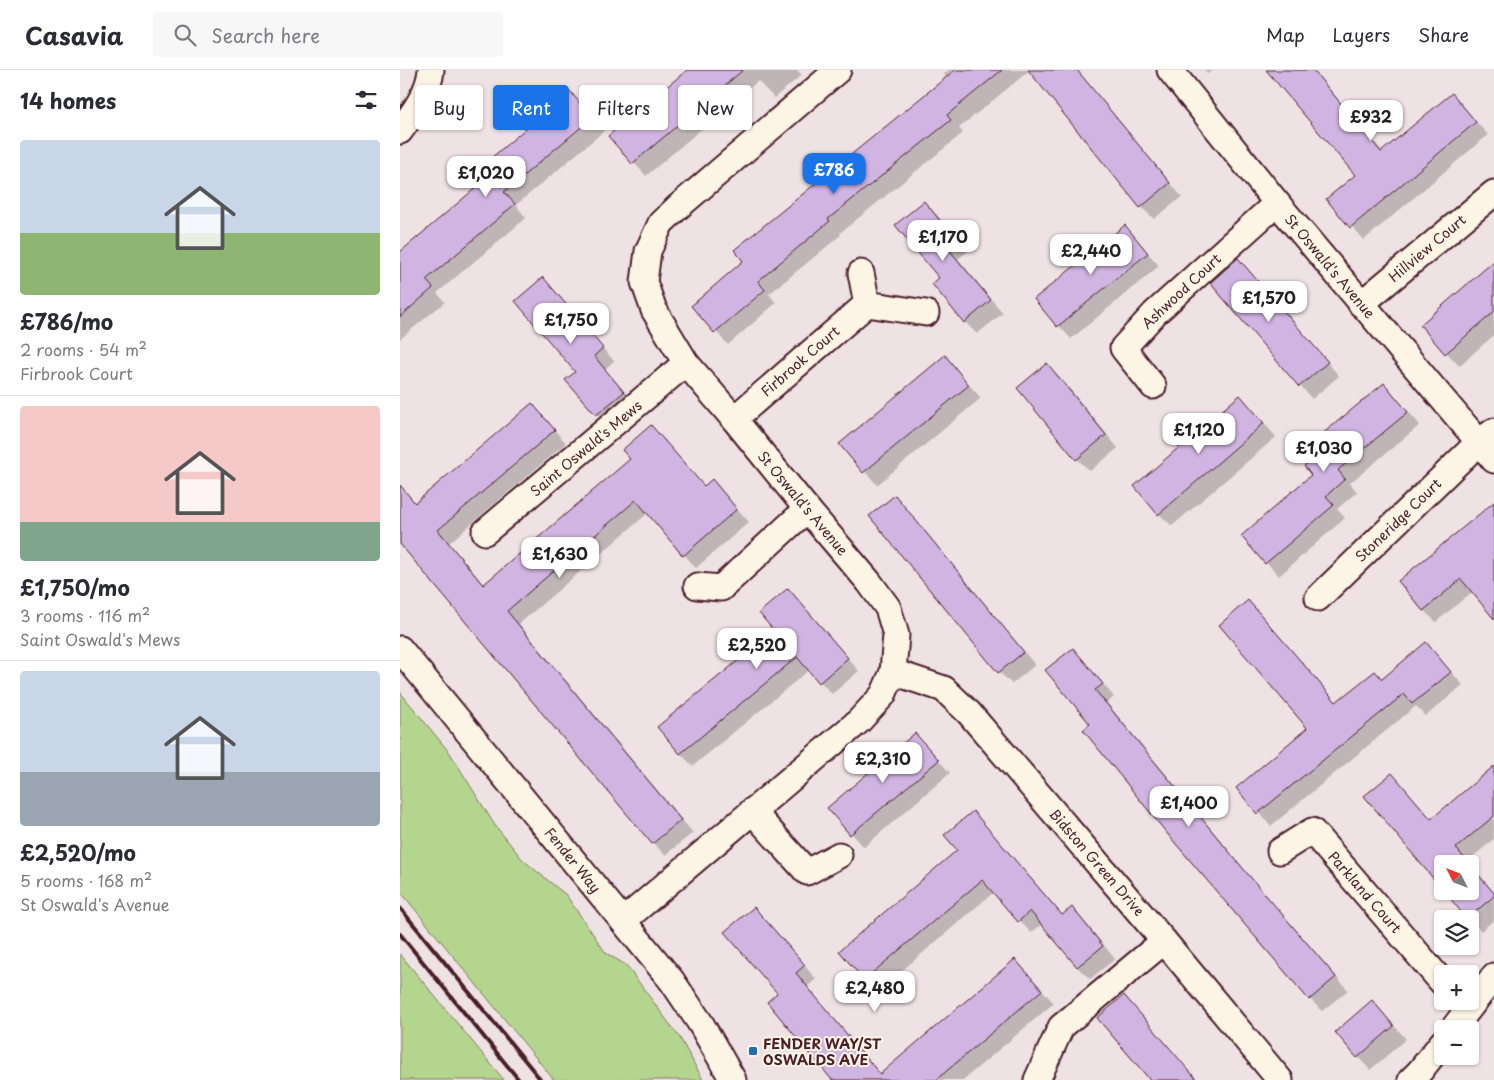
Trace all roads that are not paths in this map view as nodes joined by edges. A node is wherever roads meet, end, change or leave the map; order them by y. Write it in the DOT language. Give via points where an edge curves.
graph roads {
  1 [pos="431,70"];
  2 [pos="838,70"];
  3 [pos="1170,70"];
  4 [pos="400,131"];
  5 [pos="1494,193"];
  6 [pos="1277,203"];
  7 [pos="861,273"];
  8 [pos="866,304"];
  9 [pos="1361,304"];
  10 [pos="926,313"];
  11 [pos="686,363"];
  12 [pos="1153,386"];
  13 [pos="734,419"];
  14 [pos="1489,444"];
  15 [pos="807,510"];
  16 [pos="485,532"];
  17 [pos="697,586"];
  18 [pos="1318,598"];
  19 [pos="400,650"];
  20 [pos="893,672"];
  21 [pos="752,811"];
  22 [pos="1280,851"];
  23 [pos="839,855"];
  24 [pos="623,921"];
  25 [pos="1164,941"];
  26 [pos="1434,973"];
  27 [pos="1494,976"];
  28 [pos="1460,1014"];
  29 [pos="1434,1053"];
  30 [pos="733,1080"];
  31 [pos="1037,1080"];
  32 [pos="1280,1080"];
  33 [pos="1410,1080"];
  1 -- 4 [label="street" via="430,82"];
  2 -- 11 [label="street, St Oswald's Avenue" via="661,223 648,251 644,282 654,310"];
  3 -- 6 [label="street, St Oswald's Avenue"];
  5 -- 9 [label="street, Hillview Court"];
  6 -- 9 [label="street, St Oswald's Avenue"];
  6 -- 12 [label="street, Ashwood Court" via="1176,294 1123,348"];
  7 -- 8 [label="street"];
  8 -- 10 [label="street"];
  8 -- 13 [label="street, Firbrook Court"];
  9 -- 14 [label="street, St Oswald's Avenue"];
  11 -- 13 [label="street, St Oswald's Avenue"];
  11 -- 16 [label="street, Saint Oswald's Mews"];
  13 -- 15 [label="street, St Oswald's Avenue"];
  14 -- 18 [label="street, Stoneridge Court"];
  15 -- 17 [label="street" via="721,588"];
  15 -- 20 [label="street, St Oswald's Avenue" via="888,608 896,635"];
  19 -- 24 [label="street, Fender Way"];
  20 -- 21 [label="street, St Oswald's Avenue" via="883,695 859,721"];
  20 -- 25 [label="street, Bidston Green Drive" via="944,689 969,712"];
  21 -- 23 [label="street" via="807,872"];
  21 -- 24 [label="street, St Oswald's Avenue"];
  22 -- 26 [label="street, Parkland Court" via="1312,830"];
  24 -- 30 [label="street, Fender Way" via="672,981"];
  25 -- 31 [label="street" via="1061,1026"];
  25 -- 32 [label="street, Bidston Green Drive"];
  27 -- 28 [label="street"];
  29 -- 33 [label="street"];
}
